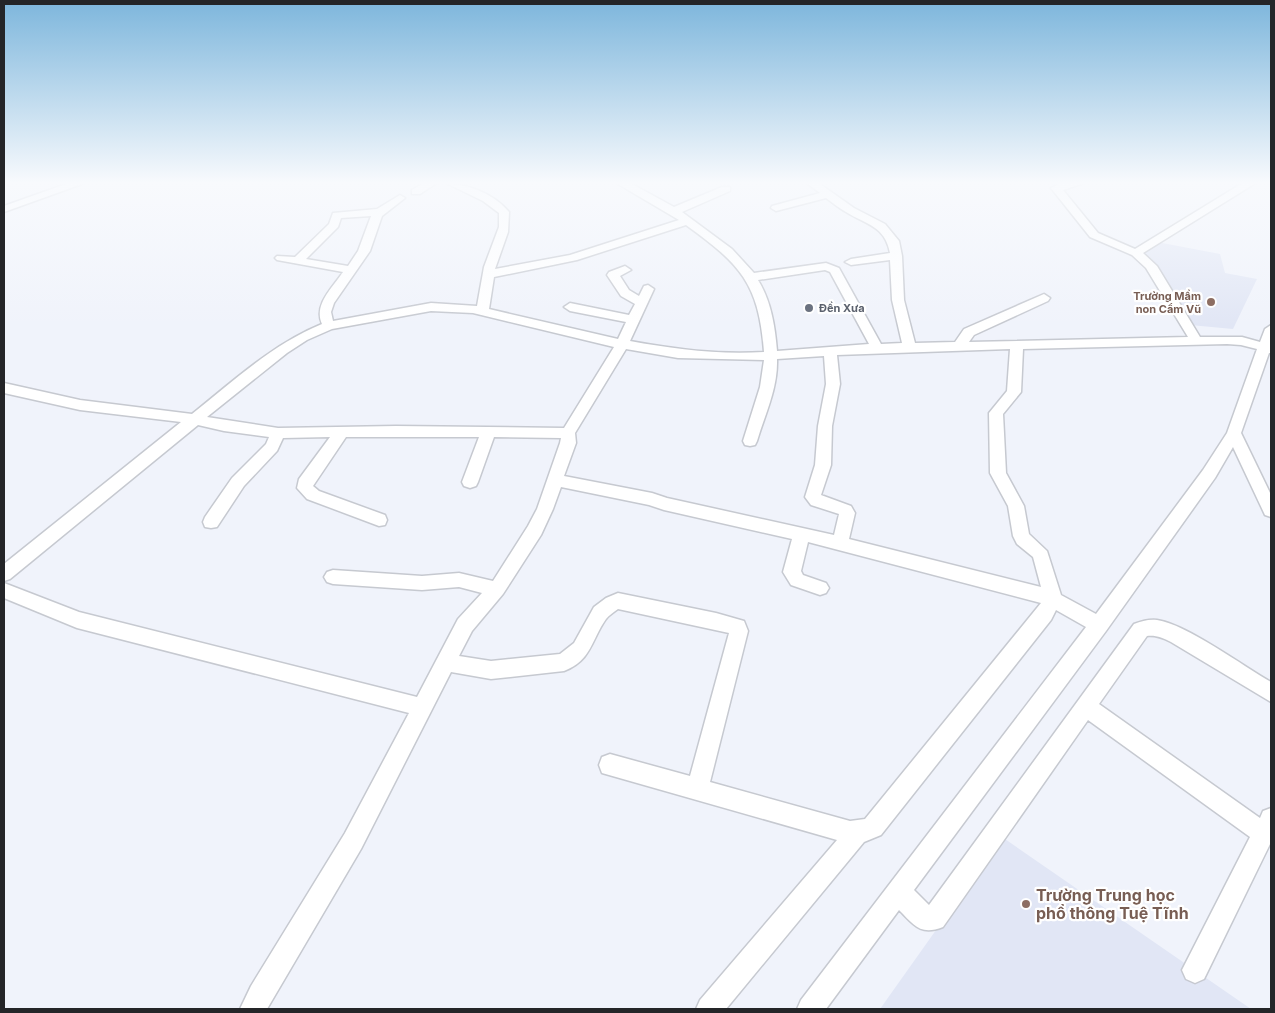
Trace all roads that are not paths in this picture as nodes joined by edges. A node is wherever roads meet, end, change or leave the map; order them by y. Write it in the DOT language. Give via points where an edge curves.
graph roads {
  1 [pos="328,231"];
  2 [pos="371,231"];
  3 [pos="503,231"];
  4 [pos="654,231"];
  5 [pos="702,231"];
  6 [pos="886,231"];
  7 [pos="1090,231"];
  8 [pos="1172,231"];
  9 [pos="1136,253"];
  10 [pos="896,256"];
  11 [pos="280,258"];
  12 [pos="298,260"];
  13 [pos="851,262"];
  14 [pos="351,270"];
  15 [pos="626,270"];
  16 [pos="489,274"];
  17 [pos="751,277"];
  18 [pos="648,289"];
  19 [pos="1044,298"];
  20 [pos="642,303"];
  21 [pos="570,307"];
  22 [pos="482,312"];
  23 [pos="634,320"];
  24 [pos="329,326"];
  25 [pos="1271,329"];
  26 [pos="1196,340"];
  27 [pos="622,344"];
  28 [pos="959,346"];
  29 [pos="1017,346"];
  30 [pos="877,348"];
  31 [pos="910,348"];
  32 [pos="1268,348"];
  33 [pos="830,350"];
  34 [pos="770,355"];
  35 [pos="4,388"];
  36 [pos="195,419"];
  37 [pos="342,432"];
  38 [pos="488,432"];
  39 [pos="278,433"];
  40 [pos="568,433"];
  41 [pos="1234,433"];
  42 [pos="750,441"];
  43 [pos="556,480"];
  44 [pos="470,482"];
  45 [pos="1271,511"];
  46 [pos="379,520"];
  47 [pos="211,522"];
  48 [pos="801,535"];
  49 [pos="840,543"];
  50 [pos="4,574"];
  51 [pos="333,577"];
  52 [pos="820,588"];
  53 [pos="497,589"];
  54 [pos="4,590"];
  55 [pos="1059,602"];
  56 [pos="1094,622"];
  57 [pos="445,662"];
  58 [pos="1271,693"];
  59 [pos="421,707"];
  60 [pos="1086,707"];
  61 [pos="610,765"];
  62 [pos="697,790"];
  63 [pos="1268,826"];
  64 [pos="858,832"];
  65 [pos="898,892"];
  66 [pos="1195,970"];
  67 [pos="253,1009"];
  68 [pos="709,1009"];
  69 [pos="810,1009"];
  1 -- 12 [label="lane"];
  2 -- 14 [label="street" via="364,252"];
  3 -- 16 [label="street"];
  4 -- 16 [label="street" via="574,258"];
  5 -- 17 [label="street" via="729,251"];
  6 -- 10 [label="street" via="893,241"];
  7 -- 9 [label="lane"];
  8 -- 9 [label="street"];
  9 -- 26 [label="lane" via="1151,266"];
  10 -- 13 [label="street"];
  10 -- 31 [label="street" via="898,300"];
  11 -- 12 [label="street"];
  12 -- 14 [label="street"];
  14 -- 24 [label="street" via="324,310"];
  15 -- 20 [label="lane" via="613,275 625,293"];
  16 -- 22 [label="street"];
  17 -- 30 [label="street" via="831,267"];
  17 -- 34 [label="street" via="767,322"];
  18 -- 20 [label="street"];
  19 -- 28 [label="street" via="969,332"];
  20 -- 23 [label="street"];
  21 -- 23 [label="street"];
  22 -- 24 [label="street" via="456,307 431,308"];
  22 -- 27 [label="street"];
  23 -- 27 [label="street"];
  24 -- 36 [label="street" via="282,350"];
  25 -- 32 [label="street"];
  26 -- 29 [label="street"];
  26 -- 32 [label="street" via="1242,341"];
  27 -- 34 [label="street" via="703,356"];
  27 -- 40 [label="street"];
  28 -- 29 [label="street"];
  28 -- 31 [label="street"];
  29 -- 55 [label="street" via="1014,392 996,413 997,465 1016,506 1021,536 1039,552"];
  30 -- 31 [label="street"];
  30 -- 33 [label="street"];
  32 -- 41 [label="street"];
  33 -- 34 [label="street"];
  33 -- 49 [label="street" via="833,384 825,426 823,465 813,497 847,512"];
  34 -- 42 [label="street" via="769,379"];
  35 -- 36 [label="street" via="80,405"];
  36 -- 39 [label="street"];
  36 -- 50 [label="street"];
  37 -- 38 [label="street"];
  37 -- 39 [label="street"];
  37 -- 46 [label="street" via="305,483 305,488 313,495"];
  38 -- 40 [label="street"];
  38 -- 44 [label="street"];
  39 -- 47 [label="street" via="272,447 245,473"];
  40 -- 43 [label="street"];
  41 -- 45 [label="street"];
  41 -- 56 [label="street" via="1209,474"];
  43 -- 48 [label="street"];
  43 -- 53 [label="street" via="535,530"];
  48 -- 49 [label="street"];
  48 -- 52 [label="street" via="792,572 797,580"];
  49 -- 55 [label="street"];
  51 -- 53 [label="street" via="422,583 459,580"];
  53 -- 57 [label="street" via="465,625"];
  54 -- 59 [label="street" via="77,620"];
  55 -- 56 [label="street"];
  55 -- 64 [label="street" via="873,827"];
  56 -- 65 [label="street"];
  57 -- 59 [label="street"];
  57 -- 62 [label="street" via="491,670 564,662 581,649 600,613 618,601 737,627 739,632"];
  58 -- 60 [label="street" via="1178,636 1153,627 1142,630"];
  59 -- 67 [label="street" via="353,840"];
  60 -- 63 [label="street"];
  60 -- 65 [label="street" via="934,918 926,919"];
  61 -- 62 [label="street"];
  62 -- 64 [label="street"];
  63 -- 66 [label="street"];
  64 -- 68 [label="street"];
  65 -- 69 [label="street"];
}
